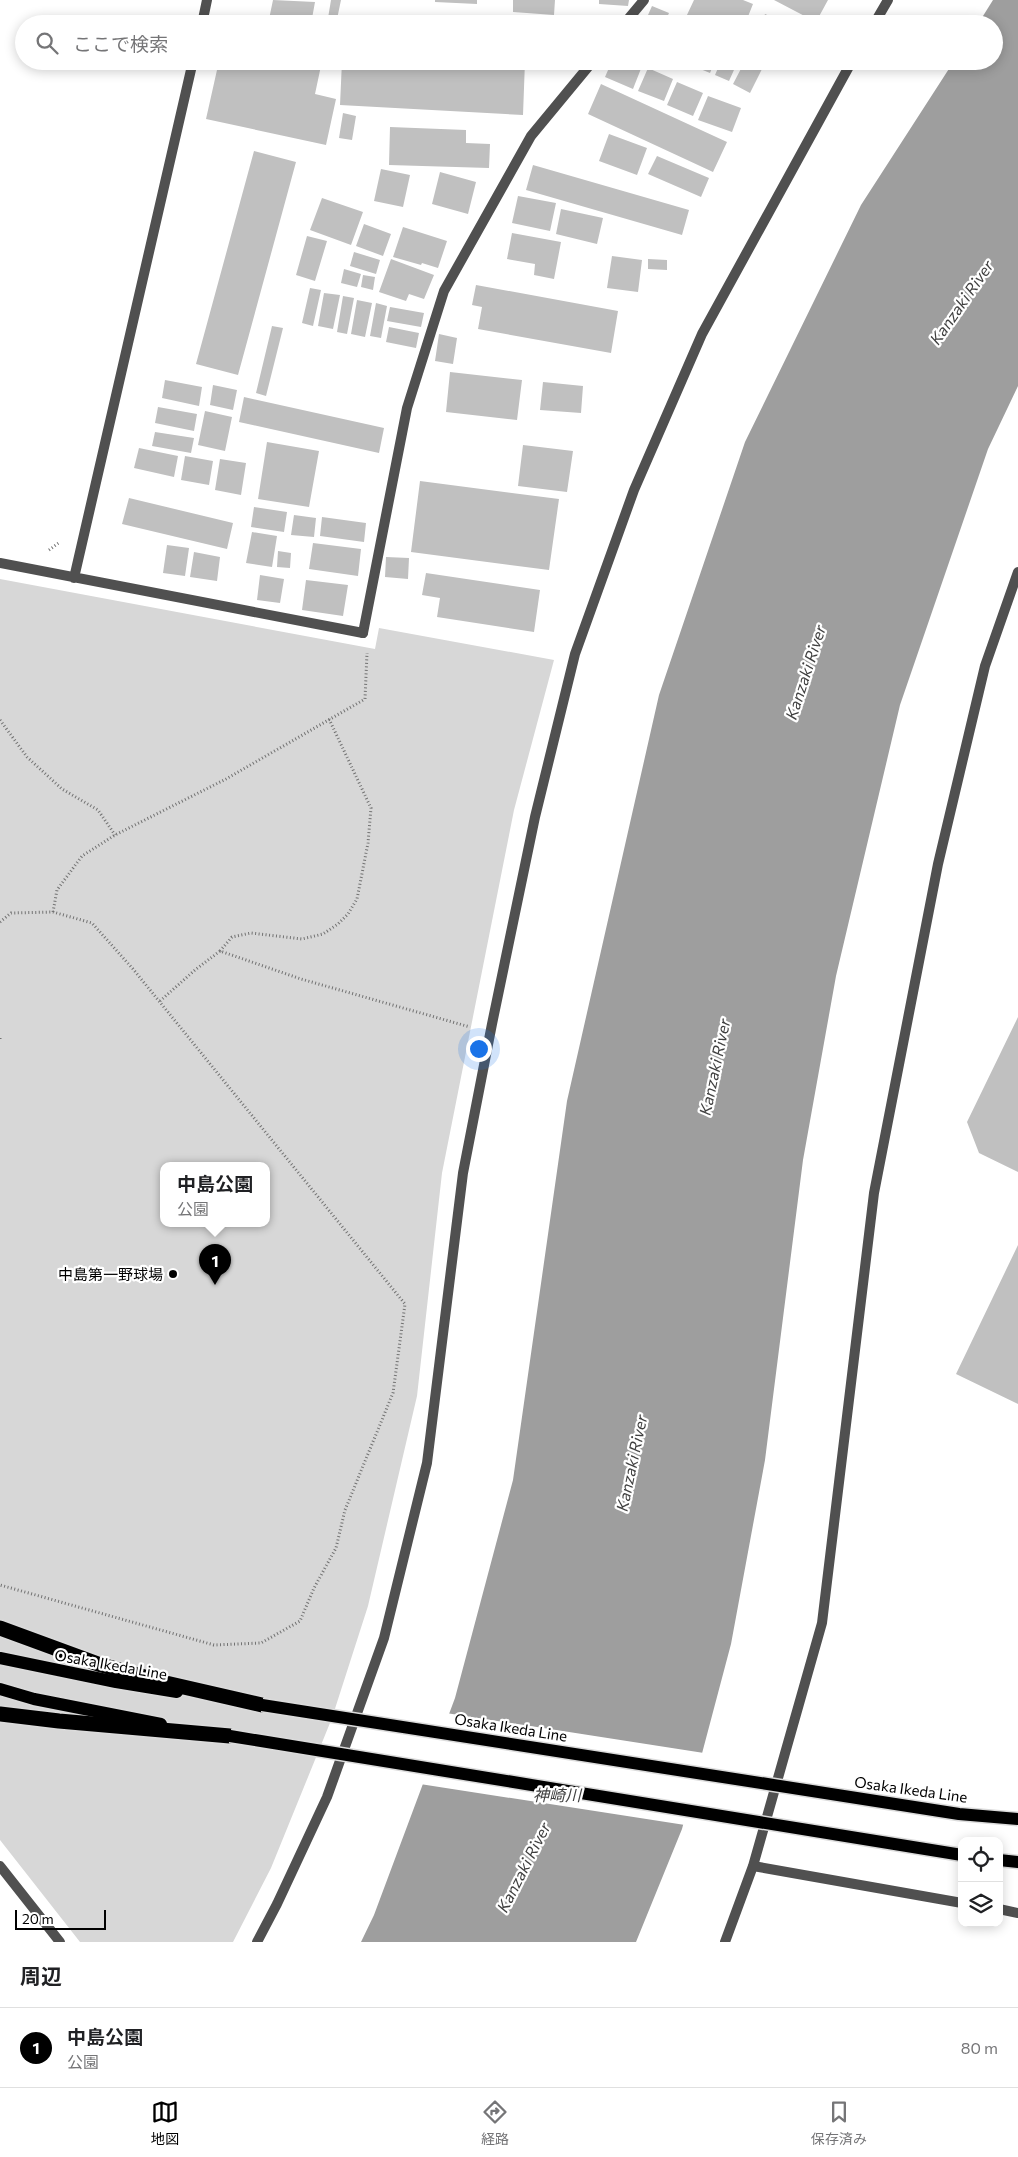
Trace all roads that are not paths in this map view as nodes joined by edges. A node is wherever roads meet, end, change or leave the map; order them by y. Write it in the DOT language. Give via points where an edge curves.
graph roads {
  1 [pos="207,0"];
  2 [pos="644,0"];
  3 [pos="888,0"];
  4 [pos="204,15"];
  5 [pos="632,15"];
  6 [pos="879,15"];
  7 [pos="191,70"];
  8 [pos="586,70"];
  9 [pos="847,70"];
  10 [pos="0,563"];
  11 [pos="1018,572"];
  12 [pos="74,578"];
  13 [pos="0,1628"];
  14 [pos="0,1658"];
  15 [pos="0,1689"];
  16 [pos="262,1705"];
  17 [pos="0,1714"];
  18 [pos="230,1736"];
  19 [pos="1018,1819"];
  20 [pos="958,1853"];
  21 [pos="1003,1860"];
  22 [pos="1018,1862"];
  23 [pos="0,1866"];
  24 [pos="753,1866"];
  25 [pos="958,1902"];
  26 [pos="1003,1910"];
  27 [pos="1018,1913"];
  28 [pos="60,1942"];
  29 [pos="257,1942"];
  30 [pos="725,1942"];
  1 -- 4 [label="street"];
  2 -- 5 [label="street"];
  3 -- 6 [label="street"];
  7 -- 12 [label="street"];
  8 -- 12 [label="street" via="531,136 444,291 407,408 363,633"];
  9 -- 29 [label="street" via="702,334 634,490 576,654 535,817 484,1061 463,1173 427,1464 384,1638 327,1797"];
  10 -- 12 [label="street"];
  11 -- 24 [label="street" via="986,666 936,874 874,1193 822,1623"];
  13 -- 16 [label="highway" via="98,1664"];
  14 -- 16 [label="main road, Osaka Ikeda Line" via="116,1682"];
  15 -- 18 [label="main road" via="106,1714"];
  16 -- 19 [label="main road, Osaka Ikeda Line, bridge" via="959,1814"];
  17 -- 18 [label="highway"];
  18 -- 20 [label="main road, bridge"];
  21 -- 22 [label="main road"];
  23 -- 28 [label="street"];
  24 -- 25 [label="street"];
  24 -- 30 [label="street"];
  26 -- 27 [label="street"];
}
